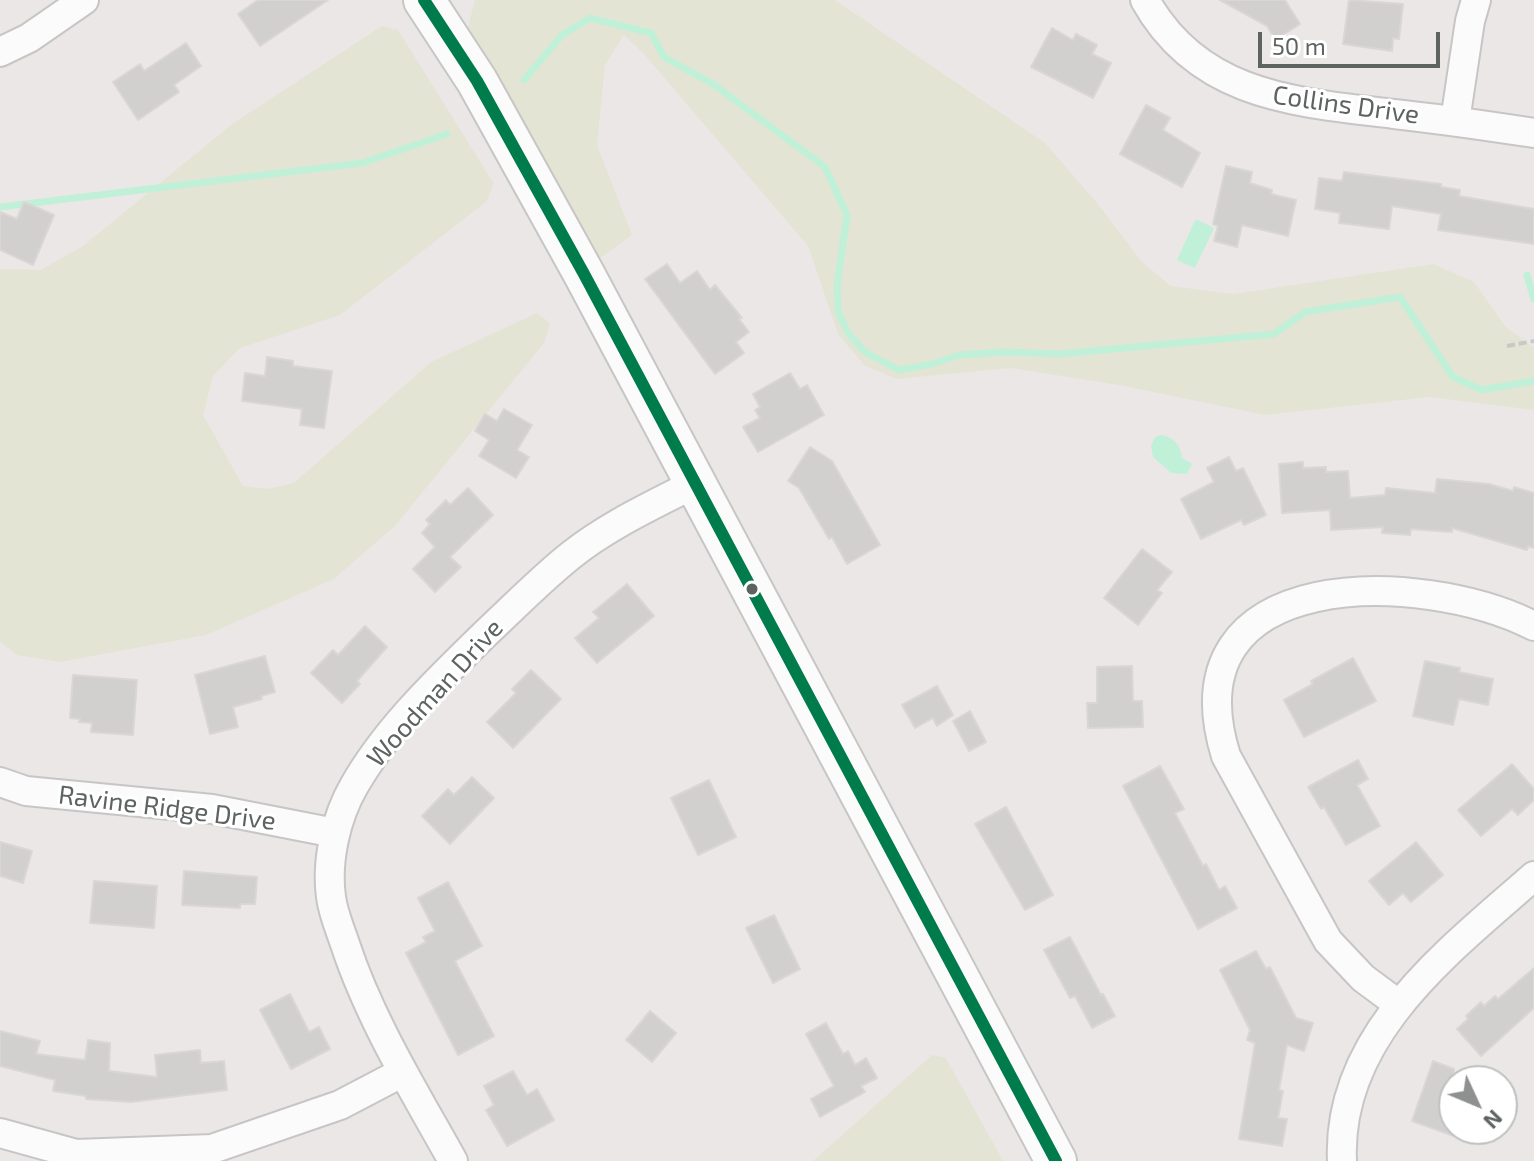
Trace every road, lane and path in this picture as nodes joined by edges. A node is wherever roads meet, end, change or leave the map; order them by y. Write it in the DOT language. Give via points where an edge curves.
graph roads {
  1 [pos="84,0"];
  2 [pos="424,0"];
  3 [pos="1145,0"];
  4 [pos="1476,0"];
  5 [pos="0,52"];
  6 [pos="1455,121"];
  7 [pos="1534,133"];
  8 [pos="1534,341"];
  9 [pos="1507,346"];
  10 [pos="696,483"];
  11 [pos="1534,626"];
  12 [pos="0,782"];
  13 [pos="335,833"];
  14 [pos="1534,876"];
  15 [pos="1398,1004"];
  16 [pos="403,1072"];
  17 [pos="0,1133"];
  18 [pos="76,1157"];
  19 [pos="453,1161"];
  20 [pos="1056,1161"];
  21 [pos="1342,1161"];
  1 -- 5 [label="street"];
  2 -- 10 [label="main road" via="484,93"];
  3 -- 6 [label="street, Collins Drive" via="1186,52 1221,77 1263,94"];
  4 -- 6 [label="street"];
  6 -- 7 [label="street, Collins Drive"];
  8 -- 9 [label="path"];
  10 -- 13 [label="street, Woodman Drive" via="571,554 532,588 382,744 353,788"];
  10 -- 20 [label="main road"];
  11 -- 15 [label="street" via="1478,605 1429,595 1382,591 1305,598 1249,628 1222,665 1217,705 1226,756 1328,941 1363,978"];
  12 -- 13 [label="street, Ravine Ridge Drive" via="26,791 212,809"];
  13 -- 16 [label="street, Woodman Drive" via="330,873 334,910 352,965"];
  14 -- 15 [label="street"];
  15 -- 21 [label="street" via="1354,1084 1341,1140"];
  16 -- 18 [label="street" via="340,1105 212,1149"];
  16 -- 19 [label="street, Woodman Drive"];
  17 -- 18 [label="street"];
}
